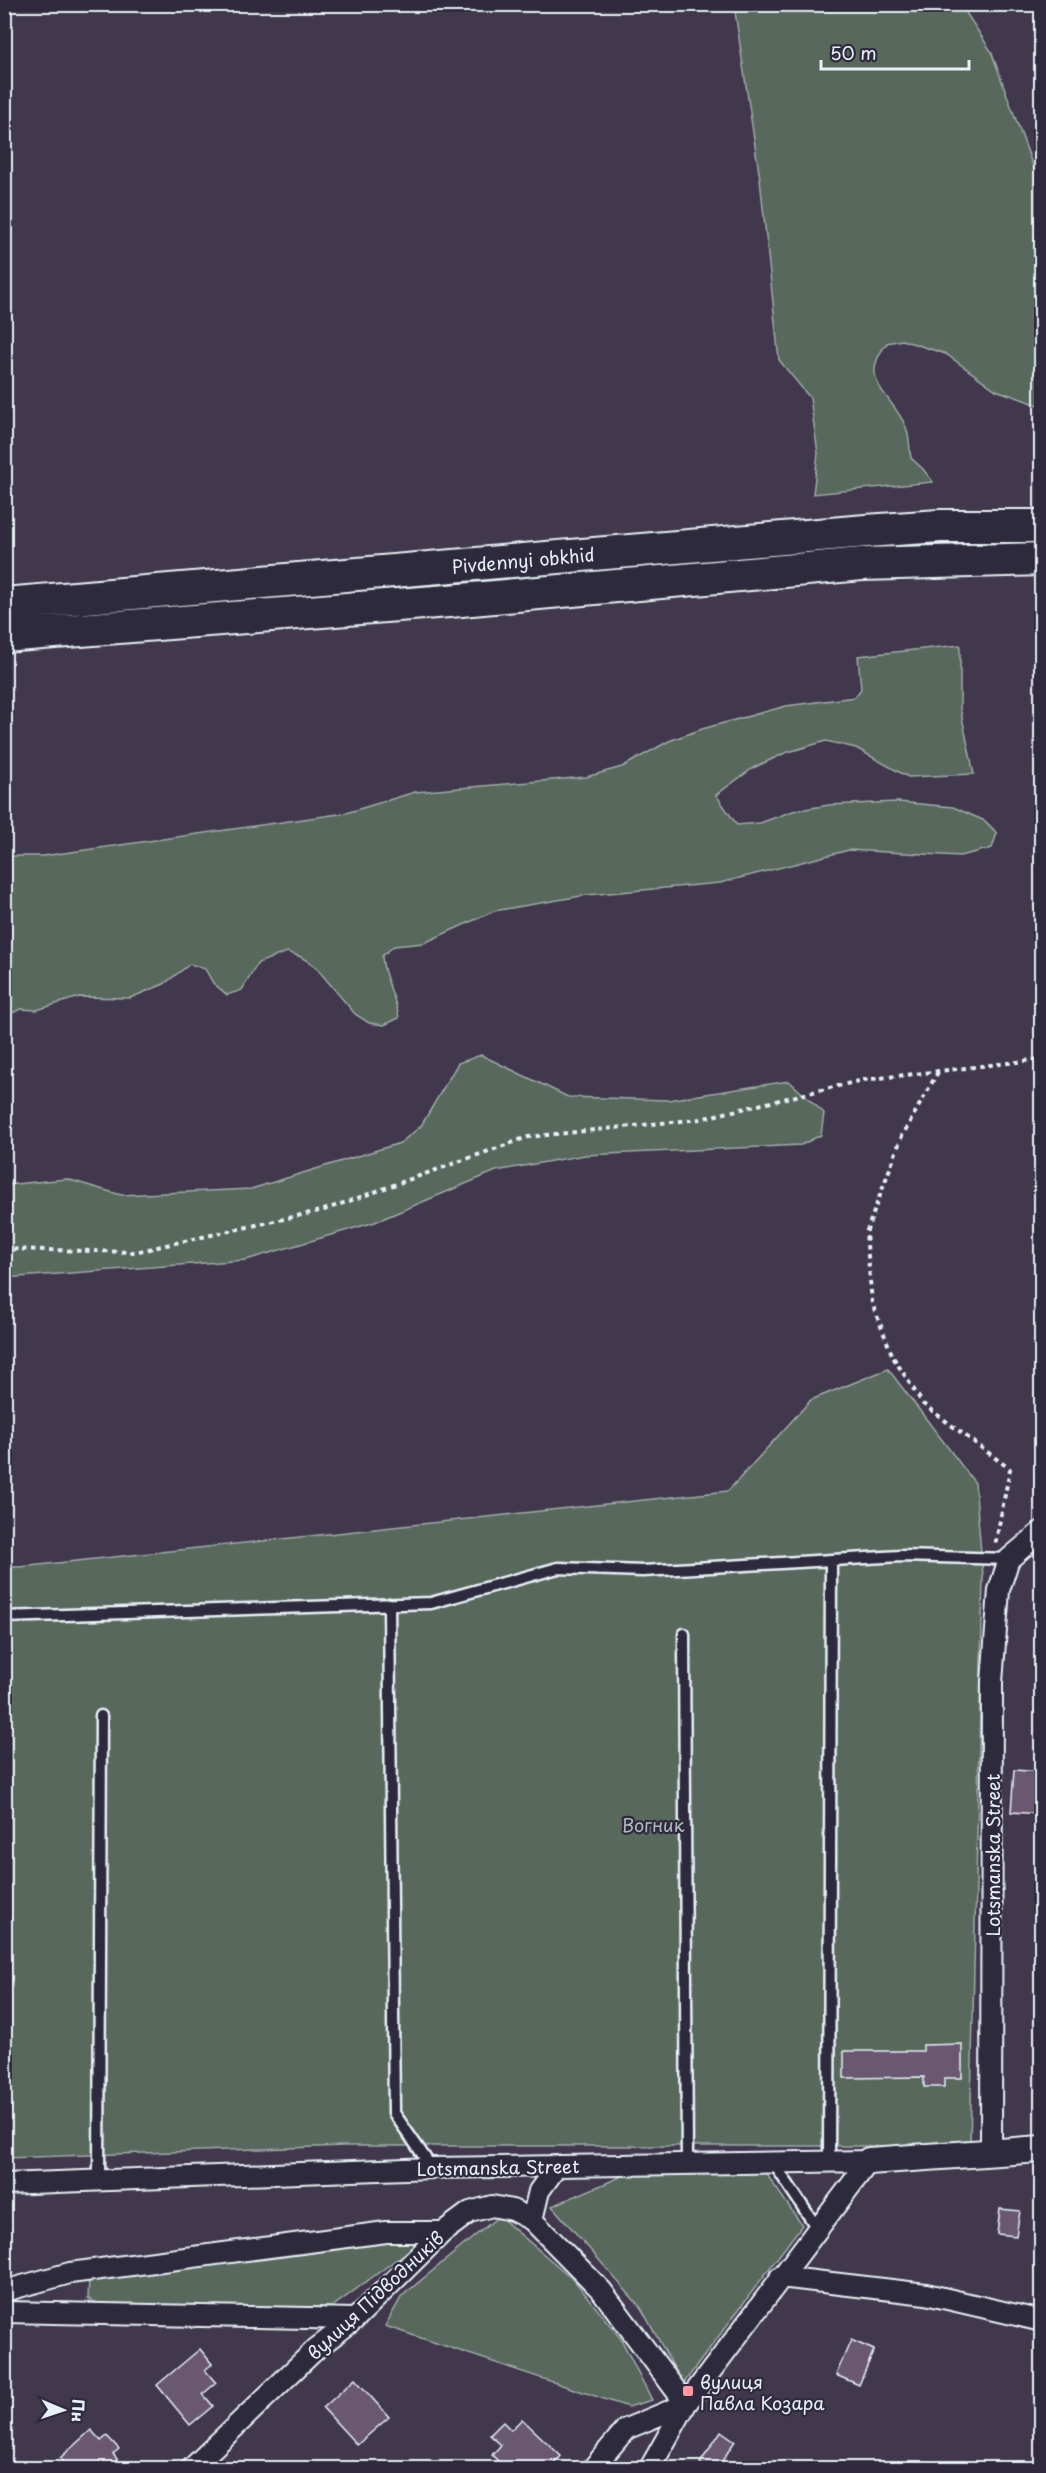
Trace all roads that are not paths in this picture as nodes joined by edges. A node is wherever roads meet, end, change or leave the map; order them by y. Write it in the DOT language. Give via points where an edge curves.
graph roads {
  1 [pos="1041,526"];
  2 [pos="1041,559"];
  3 [pos="4,604"];
  4 [pos="4,636"];
  5 [pos="1041,1531"];
  6 [pos="1001,1558"];
  7 [pos="831,1560"];
  8 [pos="389,1604"];
  9 [pos="4,1617"];
  10 [pos="684,1634"];
  11 [pos="100,1716"];
  12 [pos="1041,2149"];
  13 [pos="991,2154"];
  14 [pos="829,2161"];
  15 [pos="868,2161"];
  16 [pos="773,2162"];
  17 [pos="687,2163"];
  18 [pos="557,2166"];
  19 [pos="432,2168"];
  20 [pos="99,2180"];
  21 [pos="4,2184"];
  22 [pos="532,2220"];
  23 [pos="817,2228"];
  24 [pos="442,2232"];
  25 [pos="780,2277"];
  26 [pos="4,2291"];
  27 [pos="4,2312"];
  28 [pos="355,2319"];
  29 [pos="1041,2320"];
  30 [pos="686,2404"];
  31 [pos="192,2469"];
  32 [pos="593,2469"];
  33 [pos="650,2469"];
  1 -- 3 [label="main road, Pivdennyi obkhid" via="940,525"];
  2 -- 4 [label="main road, Pivdennyi obkhid" via="862,564"];
  5 -- 6 [label="street"];
  6 -- 7 [label="lane" via="901,1556"];
  6 -- 13 [label="street, Lotsmanska Street" via="992,1682"];
  7 -- 8 [label="lane" via="643,1571 558,1568 431,1604"];
  7 -- 14 [label="lane"];
  8 -- 9 [label="lane"];
  8 -- 19 [label="lane" via="394,2112"];
  10 -- 17 [label="lane"];
  11 -- 20 [label="lane"];
  12 -- 13 [label="street, Lotsmanska Street"];
  13 -- 15 [label="street, Lotsmanska Street"];
  14 -- 15 [label="street, Lotsmanska Street"];
  14 -- 16 [label="street, Lotsmanska Street"];
  15 -- 23 [label="street"];
  16 -- 17 [label="street, Lotsmanska Street"];
  16 -- 23 [label="lane"];
  17 -- 18 [label="street, Lotsmanska Street"];
  18 -- 19 [label="street, Lotsmanska Street"];
  18 -- 22 [label="street" via="539,2191"];
  19 -- 20 [label="street, Lotsmanska Street"];
  20 -- 21 [label="street, Lotsmanska Street"];
  22 -- 24 [label="street, вулиця Підводників" via="492,2206 470,2212"];
  22 -- 30 [label="street" via="602,2291"];
  23 -- 25 [label="street"];
  24 -- 26 [label="street" via="386,2232 70,2272"];
  24 -- 28 [label="street, вулиця Підводників"];
  25 -- 29 [label="street" via="926,2294"];
  25 -- 30 [label="street"];
  27 -- 28 [label="street"];
  28 -- 31 [label="street, вулиця Підводників" via="317,2348"];
  30 -- 32 [label="street" via="626,2428"];
  30 -- 33 [label="street"];
}
